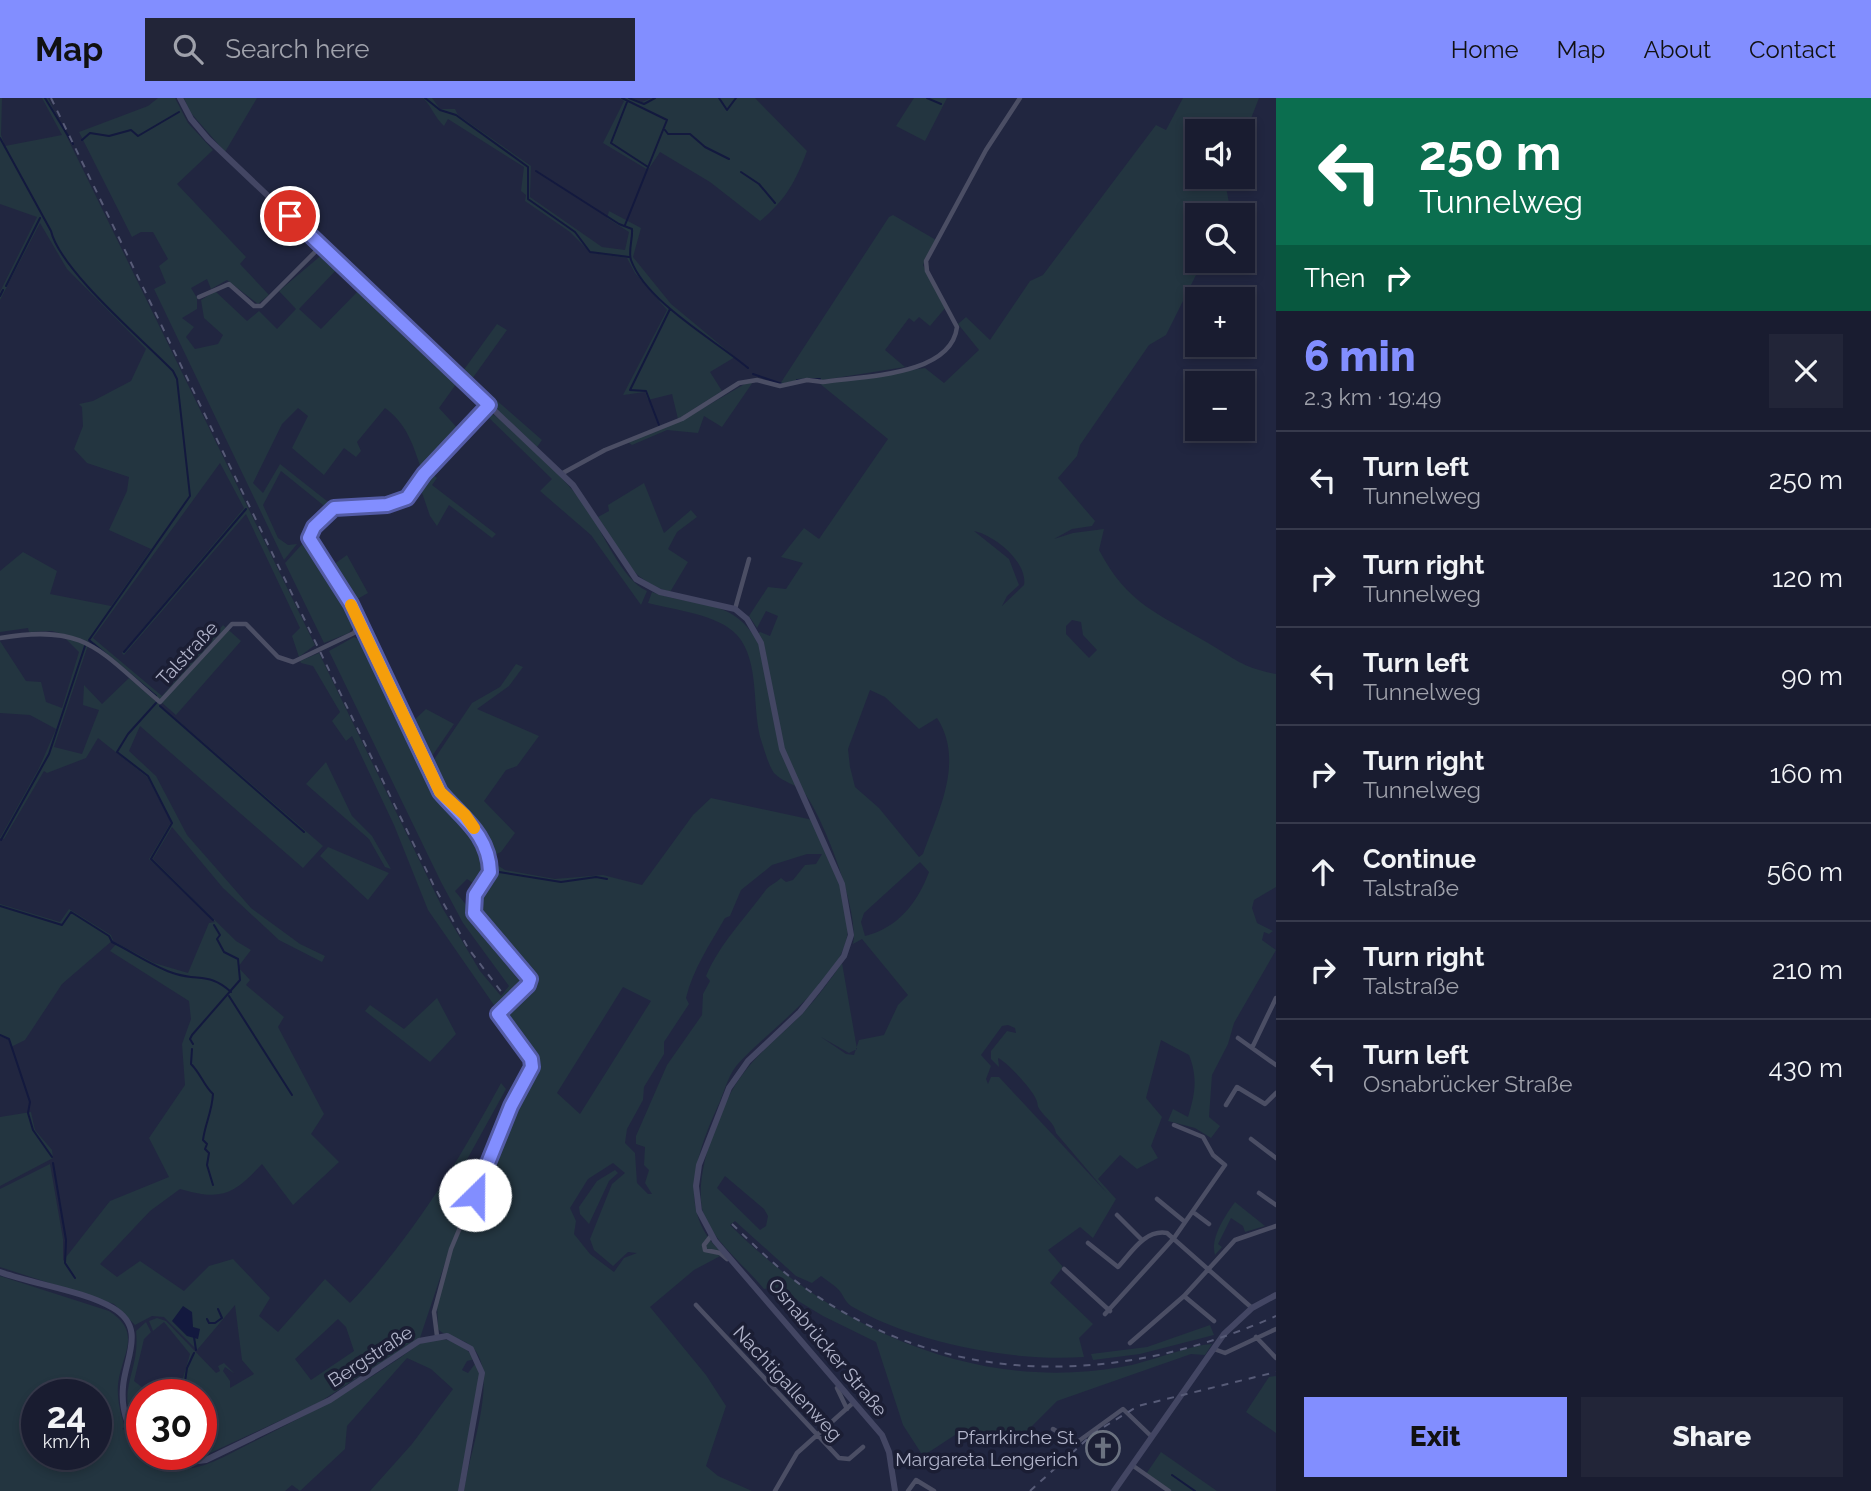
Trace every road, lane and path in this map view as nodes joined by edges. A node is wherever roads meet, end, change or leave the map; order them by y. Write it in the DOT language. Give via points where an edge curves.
graph roads {
  1 [pos="180,98"];
  2 [pos="1020,98"];
  3 [pos="321,246"];
  4 [pos="199,297"];
  5 [pos="489,405"];
  6 [pos="561,474"];
  7 [pos="749,559"];
  8 [pos="735,609"];
  9 [pos="359,622"];
  10 [pos="354,633"];
  11 [pos="0,638"];
  12 [pos="367,638"];
  13 [pos="1276,998"];
  14 [pos="1238,1038"];
  15 [pos="1252,1048"];
  16 [pos="1276,1065"];
  17 [pos="1276,1093"];
  18 [pos="1226,1105"];
  19 [pos="1174,1125"];
  20 [pos="1251,1139"];
  21 [pos="1276,1158"];
  22 [pos="1259,1193"];
  23 [pos="1157,1199"];
  24 [pos="1276,1205"];
  25 [pos="1193,1212"];
  26 [pos="1117,1215"];
  27 [pos="1186,1223"];
  28 [pos="1209,1224"];
  29 [pos="1276,1226"];
  30 [pos="711,1236"];
  31 [pos="1174,1238"];
  32 [pos="1142,1240"];
  33 [pos="1088,1243"];
  34 [pos="1064,1269"];
  35 [pos="1207,1269"];
  36 [pos="0,1272"];
  37 [pos="1184,1296"];
  38 [pos="1276,1296"];
  39 [pos="696,1305"];
  40 [pos="1252,1308"];
  41 [pos="1214,1321"];
  42 [pos="1276,1329"];
  43 [pos="437,1336"];
  44 [pos="1256,1337"];
  45 [pos="1129,1343"];
  46 [pos="1214,1349"];
  47 [pos="1275,1355"];
  48 [pos="854,1402"];
  49 [pos="847,1409"];
  50 [pos="126,1416"];
  51 [pos="1054,1429"];
  52 [pos="815,1436"];
  53 [pos="1151,1436"];
  54 [pos="863,1447"];
  55 [pos="217,1454"];
  56 [pos="1131,1465"];
  57 [pos="461,1491"];
  58 [pos="775,1491"];
  59 [pos="895,1491"];
  60 [pos="908,1491"];
  61 [pos="934,1491"];
  62 [pos="1114,1491"];
  63 [pos="1169,1491"];
  1 -- 3 [label="main road" via="208,139"];
  2 -- 6 [label="street" via="926,261 957,327 951,341 929,364 787,386 748,380 682,419 605,450"];
  3 -- 4 [label="street" via="261,306 254,306 229,284"];
  3 -- 5 [label="main road"];
  5 -- 6 [label="main road"];
  5 -- 9 [label="street" via="407,498 387,505 340,506 314,527 311,544"];
  6 -- 8 [label="main road" via="579,492 643,585"];
  7 -- 8 [label="street"];
  8 -- 30 [label="main road, Osnabrücker Straße" via="761,643 782,749 842,884 851,935 844,956 828,977 800,1012 748,1061 729,1088 702,1155 696,1186 699,1211"];
  9 -- 10 [label="street"];
  9 -- 12 [label="street"];
  10 -- 11 [label="street, Talstraße" via="293,662 284,661 246,624 232,624 160,702 92,644 51,633"];
  10 -- 12 [label="street"];
  12 -- 43 [label="street" via="440,792 469,820 488,860 490,872 475,895 474,913 530,979 498,1014 531,1059 532,1071 511,1106 451,1249 436,1299"];
  13 -- 15 [label="street"];
  14 -- 15 [label="street"];
  15 -- 16 [label="street"];
  17 -- 18 [label="street" via="1265,1104 1237,1087"];
  19 -- 25 [label="street" via="1203,1137 1225,1166"];
  20 -- 21 [label="street"];
  22 -- 24 [label="street"];
  23 -- 27 [label="street"];
  25 -- 27 [label="street"];
  25 -- 28 [label="street"];
  26 -- 32 [label="street"];
  27 -- 31 [label="street"];
  29 -- 35 [label="street" via="1235,1240"];
  30 -- 48 [label="main road, Osnabrücker Straße"];
  30 -- 49 [label="street, Osnabrücker Straße" via="705,1250 720,1253 739,1272 841,1392"];
  31 -- 32 [label="street" via="1164,1232"];
  31 -- 34 [label="street" via="1107,1313"];
  31 -- 35 [label="street"];
  32 -- 33 [label="street" via="1116,1267"];
  35 -- 37 [label="street"];
  35 -- 40 [label="street"];
  36 -- 50 [label="main road" via="109,1306 126,1320 133,1345 123,1383"];
  37 -- 41 [label="street"];
  37 -- 45 [label="street"];
  38 -- 40 [label="main road"];
  39 -- 52 [label="street, Nachtigallenweg"];
  40 -- 46 [label="main road"];
  42 -- 44 [label="street"];
  43 -- 55 [label="main road, Bergstraße" via="419,1341 343,1392"];
  43 -- 57 [label="main road, Bergstraße" via="467,1345 482,1373"];
  44 -- 46 [label="street" via="1226,1353"];
  44 -- 47 [label="street"];
  46 -- 53 [label="main road"];
  48 -- 49 [label="street"];
  48 -- 59 [label="main road, Osnabrücker Straße" via="886,1444"];
  49 -- 52 [label="street"];
  51 -- 53 [label="street" via="1076,1443 1122,1409"];
  52 -- 54 [label="street, Nachtigallenweg" via="843,1460"];
  52 -- 58 [label="street" via="791,1460"];
  53 -- 56 [label="main road"];
  56 -- 62 [label="main road"];
  56 -- 63 [label="street"];
  60 -- 61 [label="street" via="916,1480"];
}
